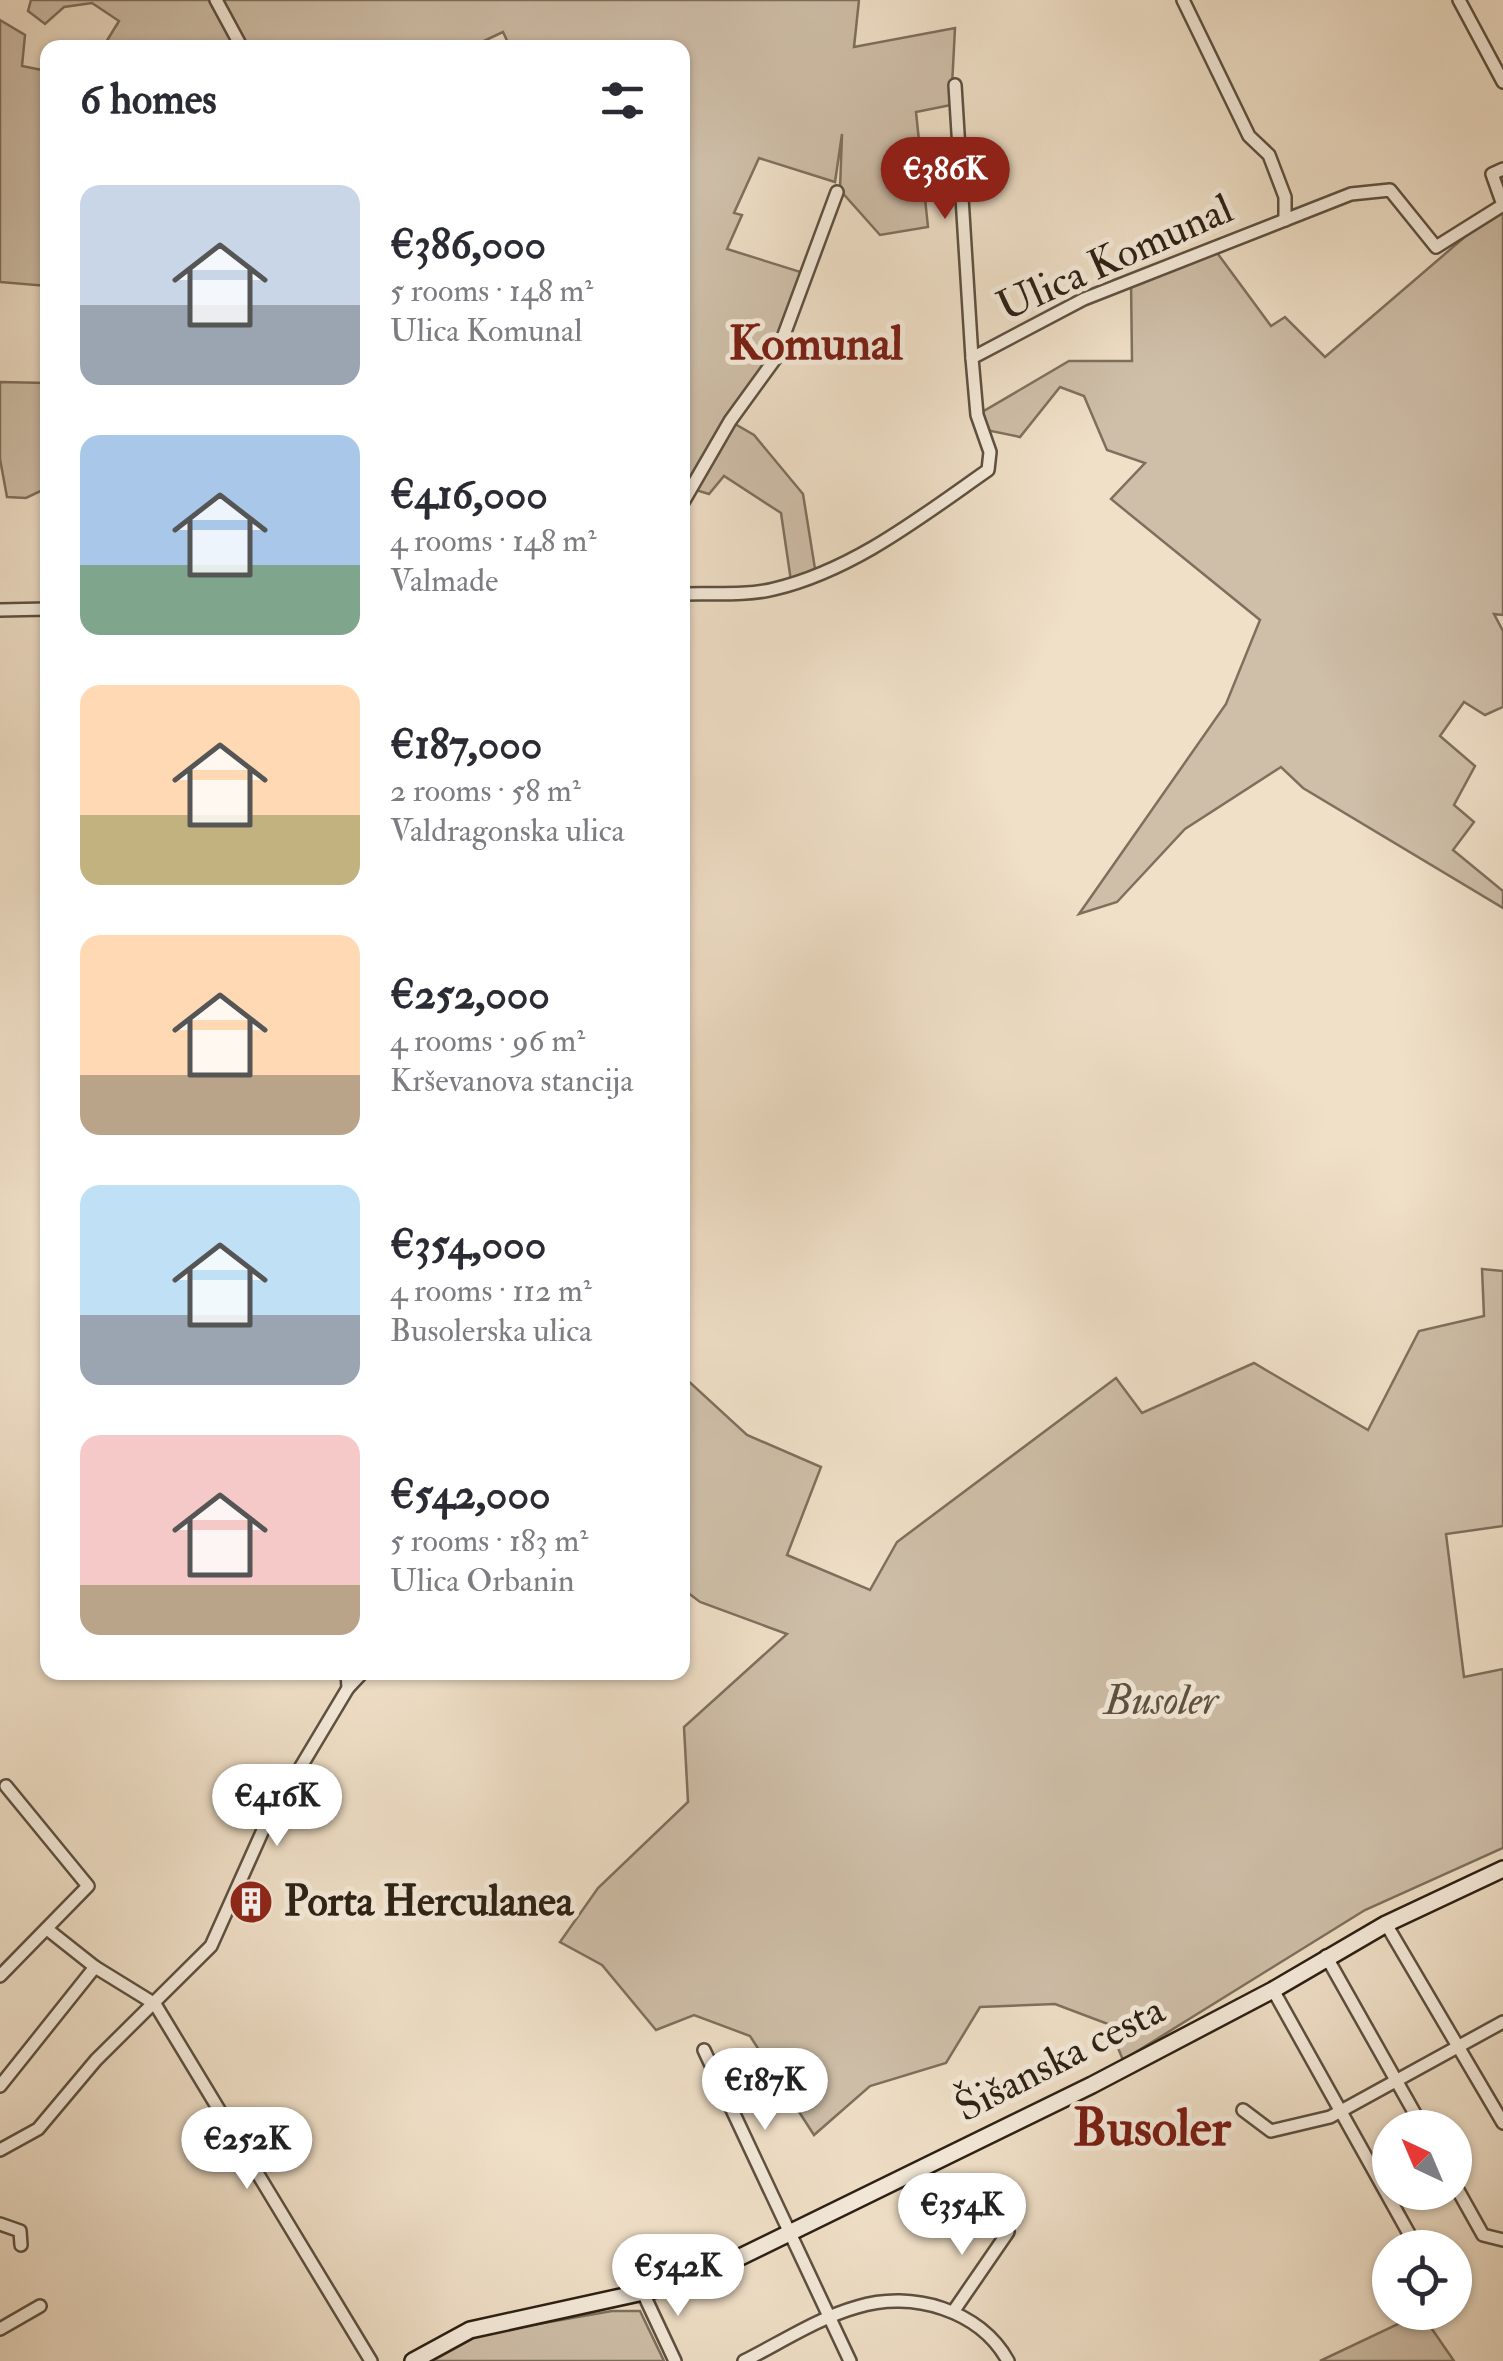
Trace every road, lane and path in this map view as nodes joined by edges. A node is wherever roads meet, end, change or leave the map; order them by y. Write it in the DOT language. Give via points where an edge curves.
graph roads {
  1 [pos="216,0"];
  2 [pos="1183,0"];
  3 [pos="1460,0"];
  4 [pos="238,40"];
  5 [pos="1503,82"];
  6 [pos="955,86"];
  7 [pos="1503,169"];
  8 [pos="838,192"];
  9 [pos="1285,220"];
  10 [pos="972,358"];
  11 [pos="690,490"];
  12 [pos="690,594"];
  13 [pos="40,609"];
  14 [pos="0,610"];
  15 [pos="348,1680"];
  16 [pos="356,1680"];
  17 [pos="348,1688"];
  18 [pos="6,1786"];
  19 [pos="1503,1868"];
  20 [pos="1386,1924"];
  21 [pos="48,1929"];
  22 [pos="1326,1956"];
  23 [pos="95,1967"];
  24 [pos="0,1976"];
  25 [pos="1272,1990"];
  26 [pos="155,2004"];
  27 [pos="1503,2022"];
  28 [pos="1458,2047"];
  29 [pos="704,2050"];
  30 [pos="1398,2080"];
  31 [pos="0,2086"];
  32 [pos="1243,2110"];
  33 [pos="1414,2110"];
  34 [pos="1341,2111"];
  35 [pos="1503,2122"];
  36 [pos="0,2150"];
  37 [pos="1468,2210"];
  38 [pos="0,2224"];
  39 [pos="1407,2230"];
  40 [pos="1008,2232"];
  41 [pos="788,2233"];
  42 [pos="1503,2240"];
  43 [pos="22,2245"];
  44 [pos="644,2295"];
  45 [pos="40,2306"];
  46 [pos="953,2312"];
  47 [pos="830,2318"];
  48 [pos="0,2329"];
  49 [pos="371,2361"];
  50 [pos="413,2361"];
  51 [pos="676,2361"];
  52 [pos="744,2361"];
  53 [pos="850,2361"];
  54 [pos="1008,2361"];
  1 -- 4 [label="street"];
  2 -- 9 [label="street, Ulica Komunal" via="1249,136 1269,155 1285,197"];
  3 -- 5 [label="street"];
  6 -- 10 [label="street, Ulica Komunal"];
  7 -- 9 [label="street, Ulica Komunal" via="1492,174 1502,205 1436,247 1390,190 1351,194"];
  8 -- 11 [label="street" via="776,359"];
  9 -- 10 [label="street, Ulica Komunal" via="1084,300"];
  10 -- 12 [label="street, Ulica Komunal" via="988,470 835,568 772,590"];
  13 -- 14 [label="street"];
  15 -- 17 [label="street"];
  16 -- 17 [label="street"];
  17 -- 26 [label="street" via="263,1830 210,1946"];
  18 -- 21 [label="street" via="88,1886"];
  19 -- 20 [label="main road, Šišanska cesta"];
  20 -- 22 [label="main road, Šišanska cesta"];
  20 -- 28 [label="street"];
  21 -- 23 [label="street"];
  21 -- 24 [label="street"];
  22 -- 25 [label="main road, Šišanska cesta"];
  22 -- 30 [label="street"];
  23 -- 26 [label="street"];
  23 -- 31 [label="street"];
  25 -- 34 [label="street"];
  25 -- 41 [label="main road, Šišanska cesta"];
  26 -- 36 [label="street" via="38,2128"];
  26 -- 49 [label="street"];
  27 -- 28 [label="street"];
  28 -- 30 [label="street"];
  28 -- 35 [label="street"];
  29 -- 41 [label="street"];
  30 -- 33 [label="street"];
  30 -- 34 [label="street"];
  32 -- 34 [label="street" via="1272,2132"];
  34 -- 39 [label="street"];
  37 -- 42 [label="street" via="1482,2236"];
  38 -- 43 [label="street" via="20,2231"];
  40 -- 46 [label="street"];
  41 -- 44 [label="main road, Šišanska cesta" via="689,2282"];
  41 -- 47 [label="street"];
  44 -- 50 [label="main road, Šišanska cesta" via="470,2330"];
  44 -- 51 [label="street"];
  45 -- 48 [label="street"];
  46 -- 47 [label="street" via="882,2302"];
  46 -- 54 [label="street" via="992,2336"];
  47 -- 52 [label="street"];
  47 -- 53 [label="street"];
}
